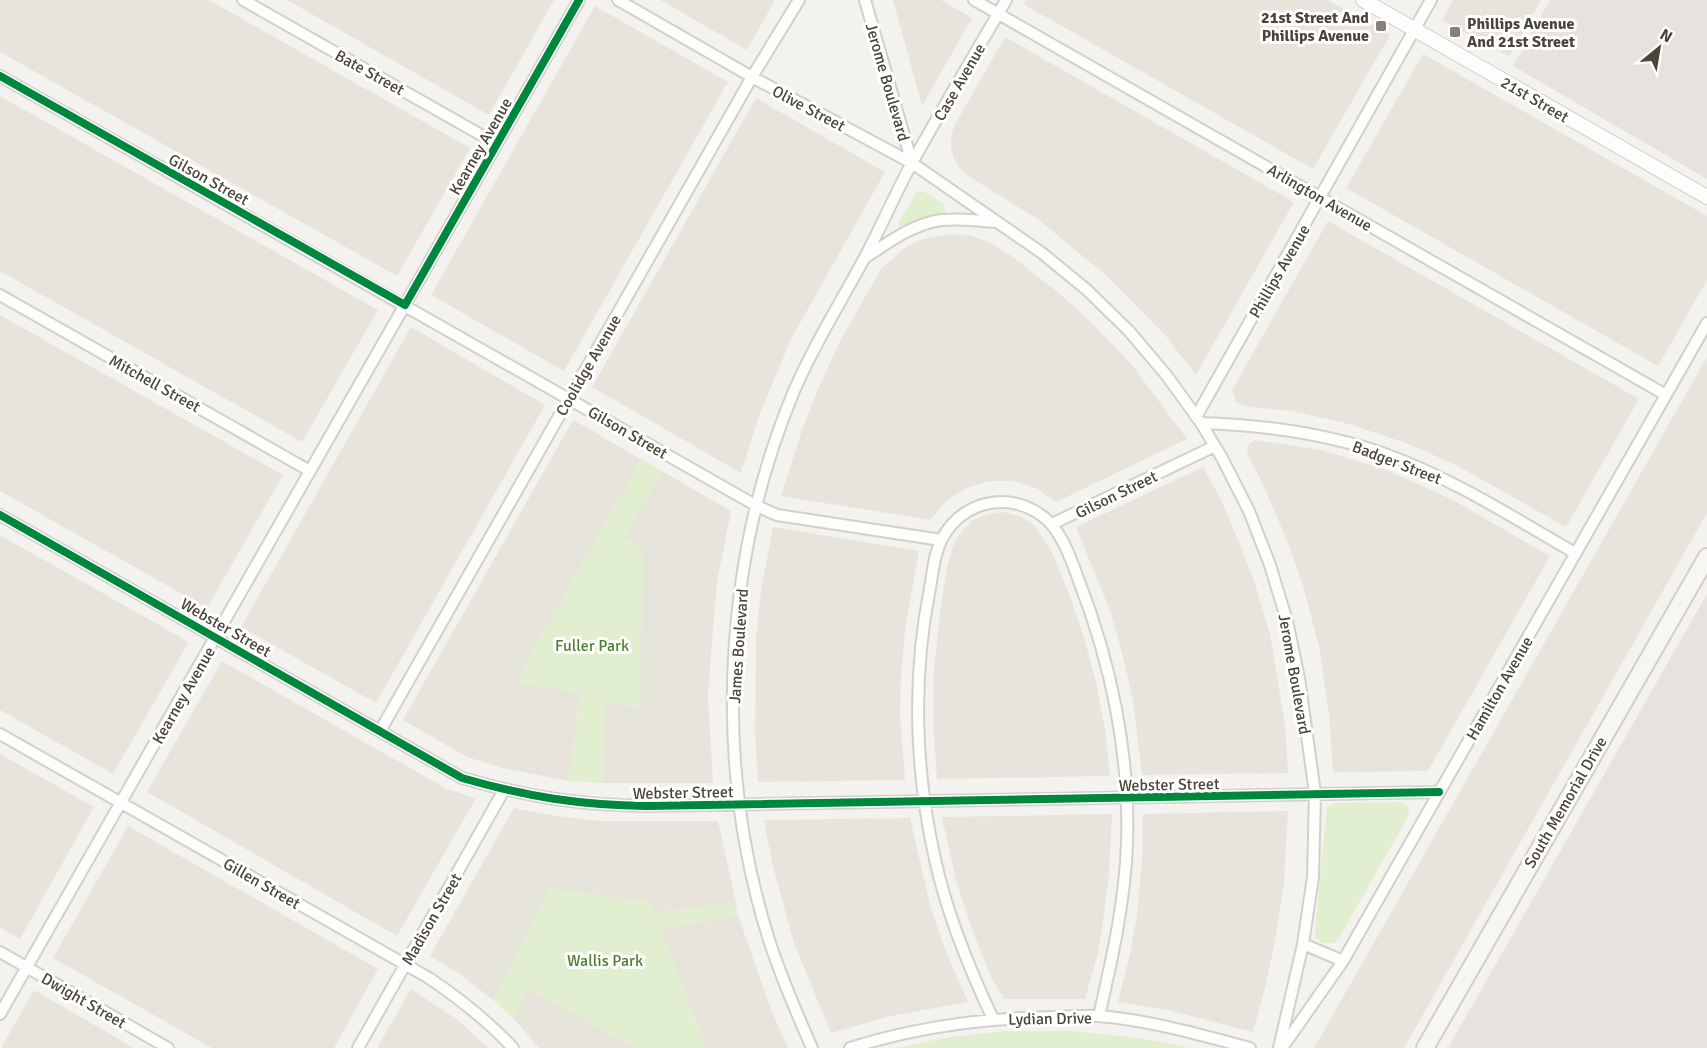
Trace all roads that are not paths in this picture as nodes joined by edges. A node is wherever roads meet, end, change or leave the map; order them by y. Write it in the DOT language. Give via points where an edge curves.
graph roads {
  1 [pos="243,0"];
  2 [pos="579,0"];
  3 [pos="618,0"];
  4 [pos="799,0"];
  5 [pos="865,0"];
  6 [pos="974,0"];
  7 [pos="1006,0"];
  8 [pos="1363,0"];
  9 [pos="1431,0"];
  10 [pos="998,14"];
  11 [pos="1415,29"];
  12 [pos="0,76"];
  13 [pos="752,77"];
  14 [pos="497,144"];
  15 [pos="912,163"];
  16 [pos="1707,197"];
  17 [pos="1321,198"];
  18 [pos="997,222"];
  19 [pos="864,258"];
  20 [pos="0,296"];
  21 [pos="405,305"];
  22 [pos="1707,323"];
  23 [pos="1666,395"];
  24 [pos="569,399"];
  25 [pos="1198,420"];
  26 [pos="1215,446"];
  27 [pos="310,471"];
  28 [pos="757,506"];
  29 [pos="0,515"];
  30 [pos="1052,525"];
  31 [pos="941,540"];
  32 [pos="1575,554"];
  33 [pos="1707,557"];
  34 [pos="216,637"];
  35 [pos="380,731"];
  36 [pos="0,734"];
  37 [pos="504,790"];
  38 [pos="1439,792"];
  39 [pos="1315,793"];
  40 [pos="1127,798"];
  41 [pos="924,801"];
  42 [pos="121,803"];
  43 [pos="740,805"];
  44 [pos="1303,944"];
  45 [pos="0,952"];
  46 [pos="1343,961"];
  47 [pos="405,965"];
  48 [pos="27,968"];
  49 [pos="0,1014"];
  50 [pos="1099,1016"];
  51 [pos="993,1019"];
  52 [pos="168,1048"];
  53 [pos="358,1048"];
  54 [pos="513,1048"];
  55 [pos="812,1048"];
  56 [pos="850,1048"];
  57 [pos="1250,1048"];
  58 [pos="1281,1048"];
  59 [pos="1425,1048"];
  1 -- 14 [label="street, Bate Street"];
  2 -- 14 [label="street, Kearney Avenue"];
  3 -- 13 [label="street, Olive Street"];
  4 -- 13 [label="street, Coolidge Avenue"];
  5 -- 15 [label="street, Jerome Boulevard"];
  6 -- 10 [label="street, Arlington Avenue"];
  7 -- 10 [label="street, Case Avenue"];
  8 -- 11 [label="street, 21st Street"];
  9 -- 11 [label="street, Phillips Avenue"];
  10 -- 15 [label="street, Case Avenue"];
  10 -- 17 [label="street, Arlington Avenue"];
  11 -- 16 [label="street, 21st Street"];
  11 -- 17 [label="street, Phillips Avenue"];
  12 -- 21 [label="street, Gilson Street"];
  13 -- 15 [label="street, Olive Street"];
  13 -- 24 [label="street, Coolidge Avenue"];
  14 -- 21 [label="street, Kearney Avenue"];
  15 -- 18 [label="street, Olive Street"];
  15 -- 19 [label="street, James Boulevard"];
  17 -- 23 [label="street, Arlington Avenue"];
  17 -- 25 [label="street, Phillips Avenue"];
  18 -- 19 [label="street, James Boulevard" via="959,219 925,224"];
  18 -- 25 [label="street, Jerome Boulevard" via="1087,290 1137,340"];
  19 -- 28 [label="street, James Boulevard" via="824,328 794,392"];
  20 -- 27 [label="street, Mitchell Street"];
  21 -- 24 [label="street, Gilson Street"];
  21 -- 27 [label="street, Kearney Avenue"];
  22 -- 23 [label="street, Hamilton Avenue"];
  23 -- 32 [label="street, Hamilton Avenue"];
  24 -- 28 [label="street, Gilson Street"];
  24 -- 35 [label="street, Coolidge Avenue"];
  25 -- 26 [label="street, Jerome Boulevard"];
  25 -- 32 [label="street, Badger Street" via="1297,431 1386,454 1470,493"];
  26 -- 30 [label="street, Gilson Street"];
  26 -- 39 [label="street, Jerome Boulevard" via="1249,511 1287,621"];
  27 -- 34 [label="street, Kearney Avenue"];
  28 -- 31 [label="street, Gilson Street" via="777,515"];
  28 -- 43 [label="street, James Boulevard" via="742,581 735,651 734,721"];
  29 -- 34 [label="street, Webster Street"];
  30 -- 31 [label="street" via="1028,507 999,502 966,512"];
  30 -- 40 [label="street" via="1092,613 1108,667"];
  31 -- 41 [label="street" via="925,611 919,670 918,729"];
  32 -- 38 [label="street, Hamilton Avenue"];
  33 -- 59 [label="main road, South Memorial Drive"];
  34 -- 35 [label="street, Webster Street"];
  34 -- 42 [label="street, Kearney Avenue"];
  35 -- 37 [label="street, Webster Street" via="462,778"];
  36 -- 42 [label="street, Gillen Street"];
  37 -- 43 [label="street, Webster Street" via="596,805"];
  37 -- 47 [label="street, Madison Street"];
  38 -- 39 [label="street, Webster Street"];
  38 -- 46 [label="street, Hamilton Avenue"];
  39 -- 40 [label="street, Webster Street"];
  39 -- 44 [label="street, Jerome Boulevard" via="1313,878"];
  40 -- 41 [label="street, Webster Street"];
  40 -- 50 [label="street" via="1122,903"];
  41 -- 43 [label="street, Webster Street"];
  41 -- 51 [label="street" via="950,916"];
  42 -- 47 [label="street, Gillen Street"];
  42 -- 48 [label="street, Kearney Avenue"];
  43 -- 55 [label="street, James Boulevard" via="752,874 770,942"];
  44 -- 46 [label="street"];
  44 -- 58 [label="street, Jerome Boulevard"];
  45 -- 48 [label="street, Dwight Street"];
  46 -- 58 [label="street, Hamilton Avenue"];
  47 -- 53 [label="street, Madison Street"];
  47 -- 54 [label="street, Gillen Street" via="456,996"];
  48 -- 49 [label="street, Kearney Avenue"];
  48 -- 52 [label="street, Dwight Street"];
  50 -- 51 [label="street, Lydian Drive"];
  50 -- 57 [label="street, Lydian Drive"];
  51 -- 56 [label="street, Lydian Drive" via="935,1027"];
}
